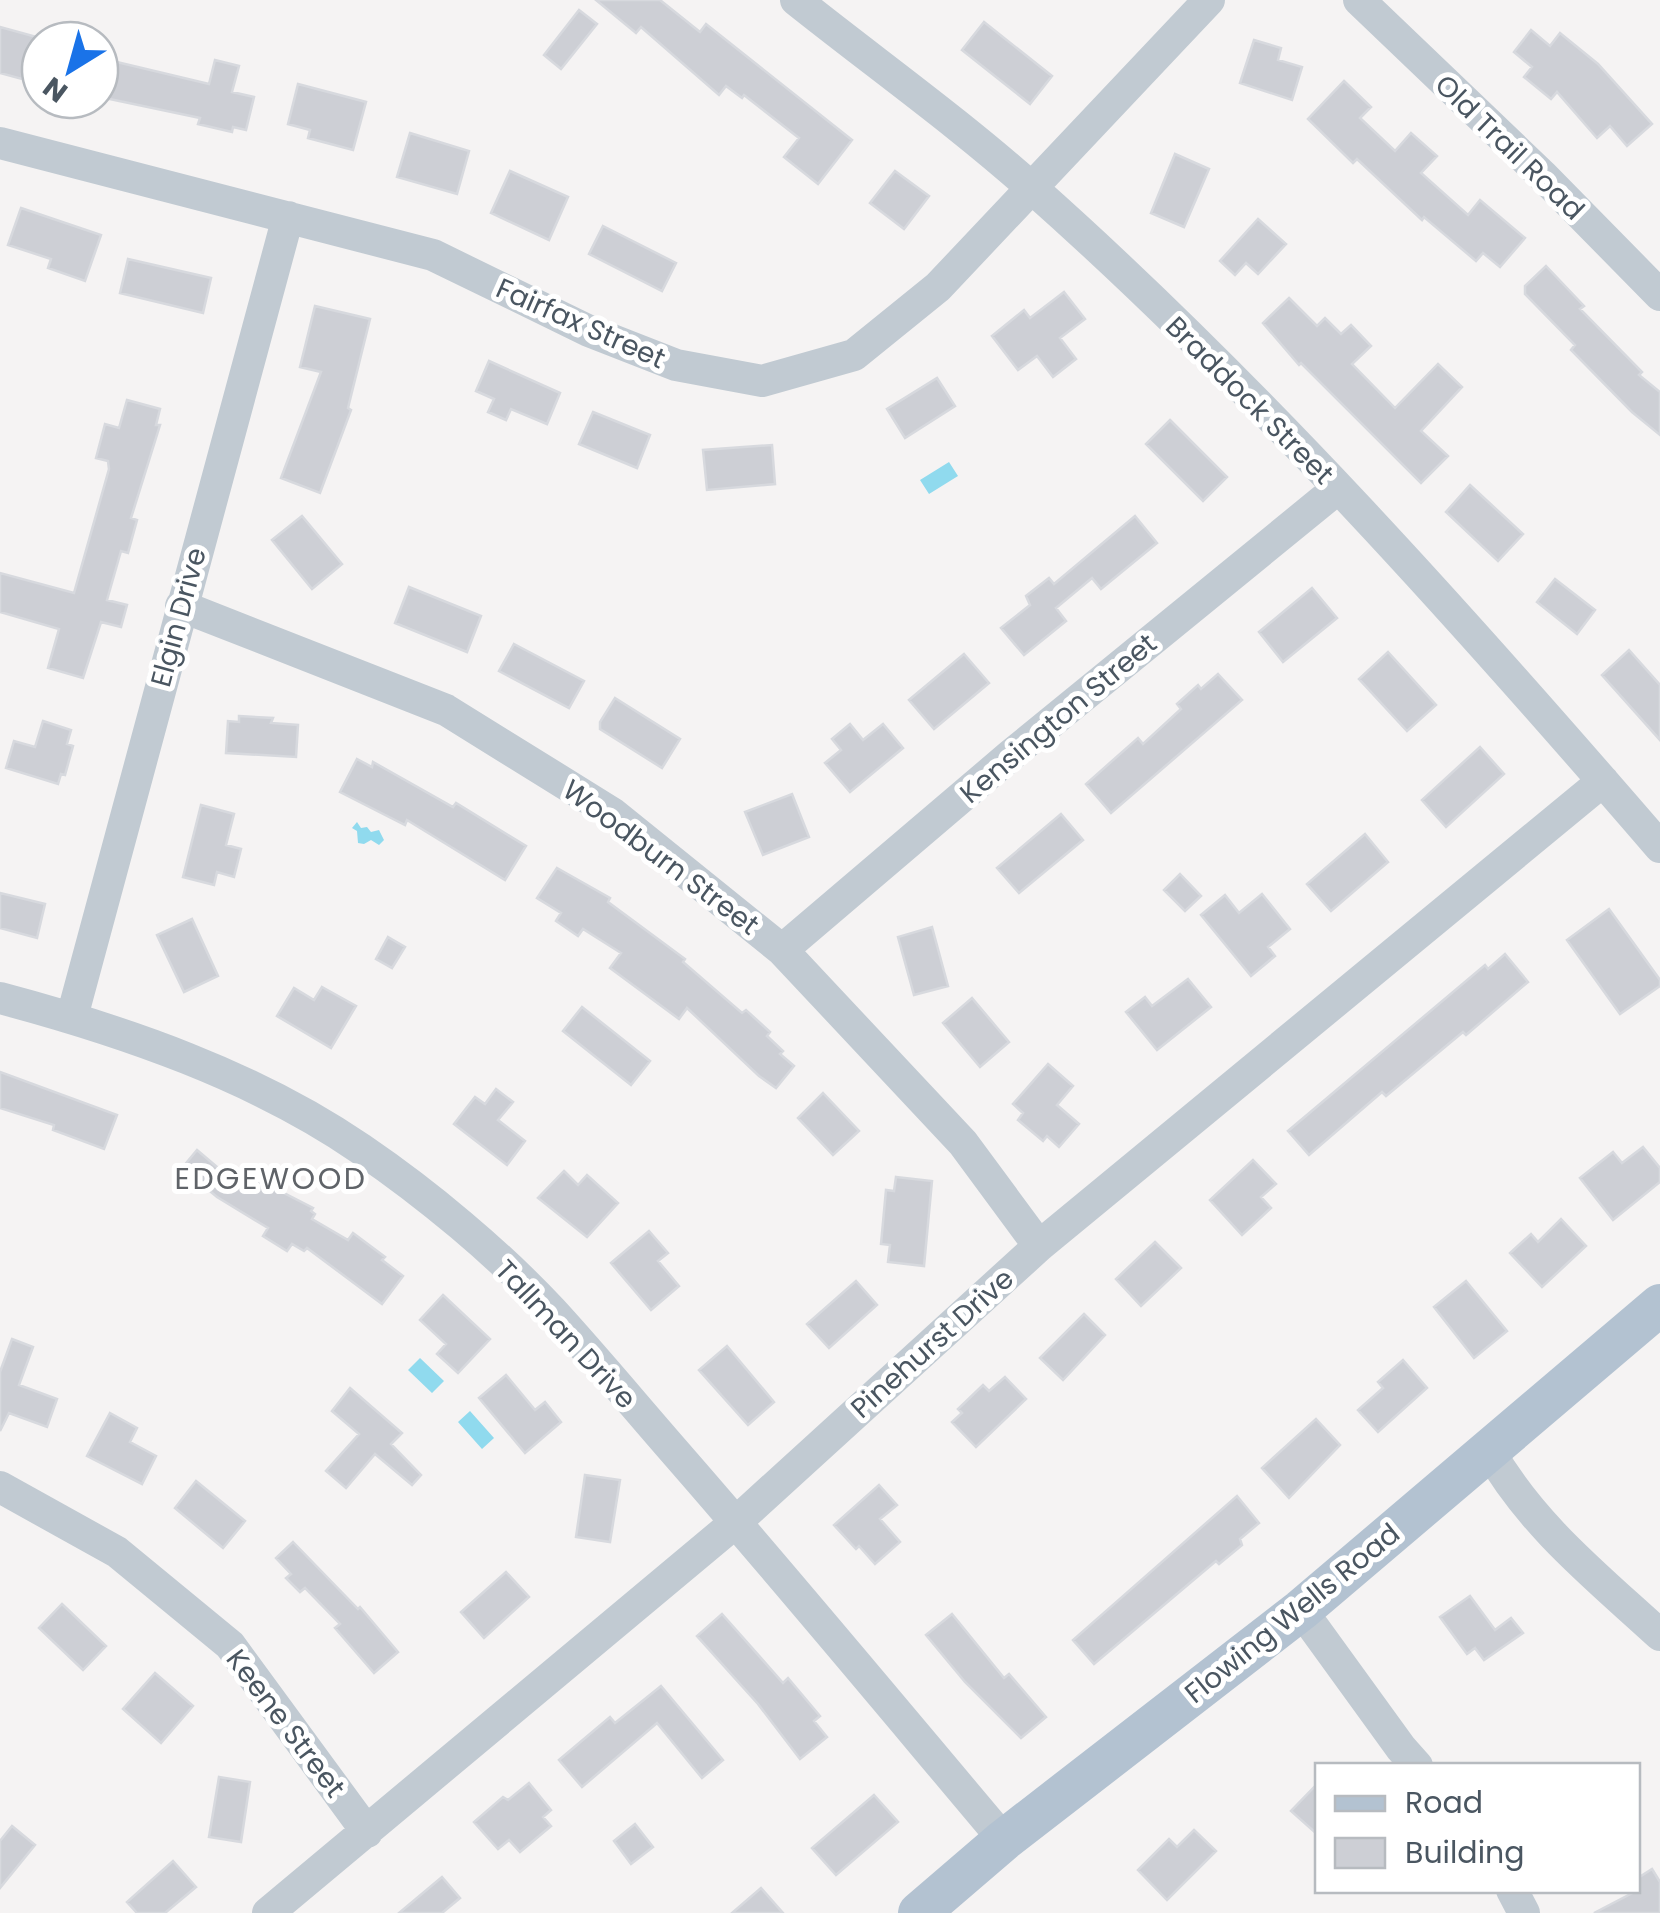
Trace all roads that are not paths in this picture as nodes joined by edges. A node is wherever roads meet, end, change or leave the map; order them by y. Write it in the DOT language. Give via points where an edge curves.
graph roads {
  1 [pos="796,0"];
  2 [pos="1209,0"];
  3 [pos="1359,0"];
  4 [pos="0,143"];
  5 [pos="1032,188"];
  6 [pos="288,217"];
  7 [pos="1660,295"];
  8 [pos="1338,489"];
  9 [pos="181,606"];
  10 [pos="1603,780"];
  11 [pos="1660,847"];
  12 [pos="782,950"];
  13 [pos="0,998"];
  14 [pos="72,1017"];
  15 [pos="1039,1246"];
  16 [pos="1660,1305"];
  17 [pos="1489,1450"];
  18 [pos="0,1487"];
  19 [pos="736,1522"];
  20 [pos="1301,1610"];
  21 [pos="1660,1635"];
  22 [pos="1415,1763"];
  23 [pos="368,1832"];
  24 [pos="1004,1840"];
  25 [pos="268,1913"];
  26 [pos="919,1913"];
  1 -- 5 [label="street, Braddock Street"];
  2 -- 5 [label="street, Fairfax Street"];
  3 -- 7 [label="street, Old Trail Road"];
  4 -- 6 [label="street, Fairfax Street"];
  5 -- 6 [label="street, Fairfax Street" via="938,287 854,355 762,382 676,366 432,255"];
  5 -- 8 [label="street, Braddock Street"];
  6 -- 9 [label="street, Elgin Drive"];
  8 -- 10 [label="street, Braddock Street"];
  8 -- 12 [label="street, Kensington Street"];
  9 -- 12 [label="street, Woodburn Street" via="446,710 612,813"];
  9 -- 14 [label="street, Elgin Drive"];
  10 -- 11 [label="street, Braddock Street"];
  10 -- 15 [label="street, Pinehurst Drive"];
  12 -- 15 [label="street, Woodburn Street" via="963,1143"];
  13 -- 14 [label="street, Tallman Drive"];
  14 -- 19 [label="street, Tallman Drive" via="216,1071 360,1149 454,1221 550,1308"];
  15 -- 19 [label="street, Pinehurst Drive"];
  16 -- 17 [label="main road, Flowing Wells Road"];
  17 -- 20 [label="main road, Flowing Wells Road"];
  17 -- 21 [label="street" via="1570,1554"];
  18 -- 23 [label="street, Keene Street" via="117,1552 230,1645"];
  19 -- 23 [label="street, Pinehurst Drive"];
  19 -- 24 [label="street, Tallman Drive"];
  20 -- 22 [label="street"];
  20 -- 24 [label="main road, Flowing Wells Road"];
  23 -- 25 [label="street, Pinehurst Drive"];
  24 -- 26 [label="main road, Flowing Wells Road"];
}
